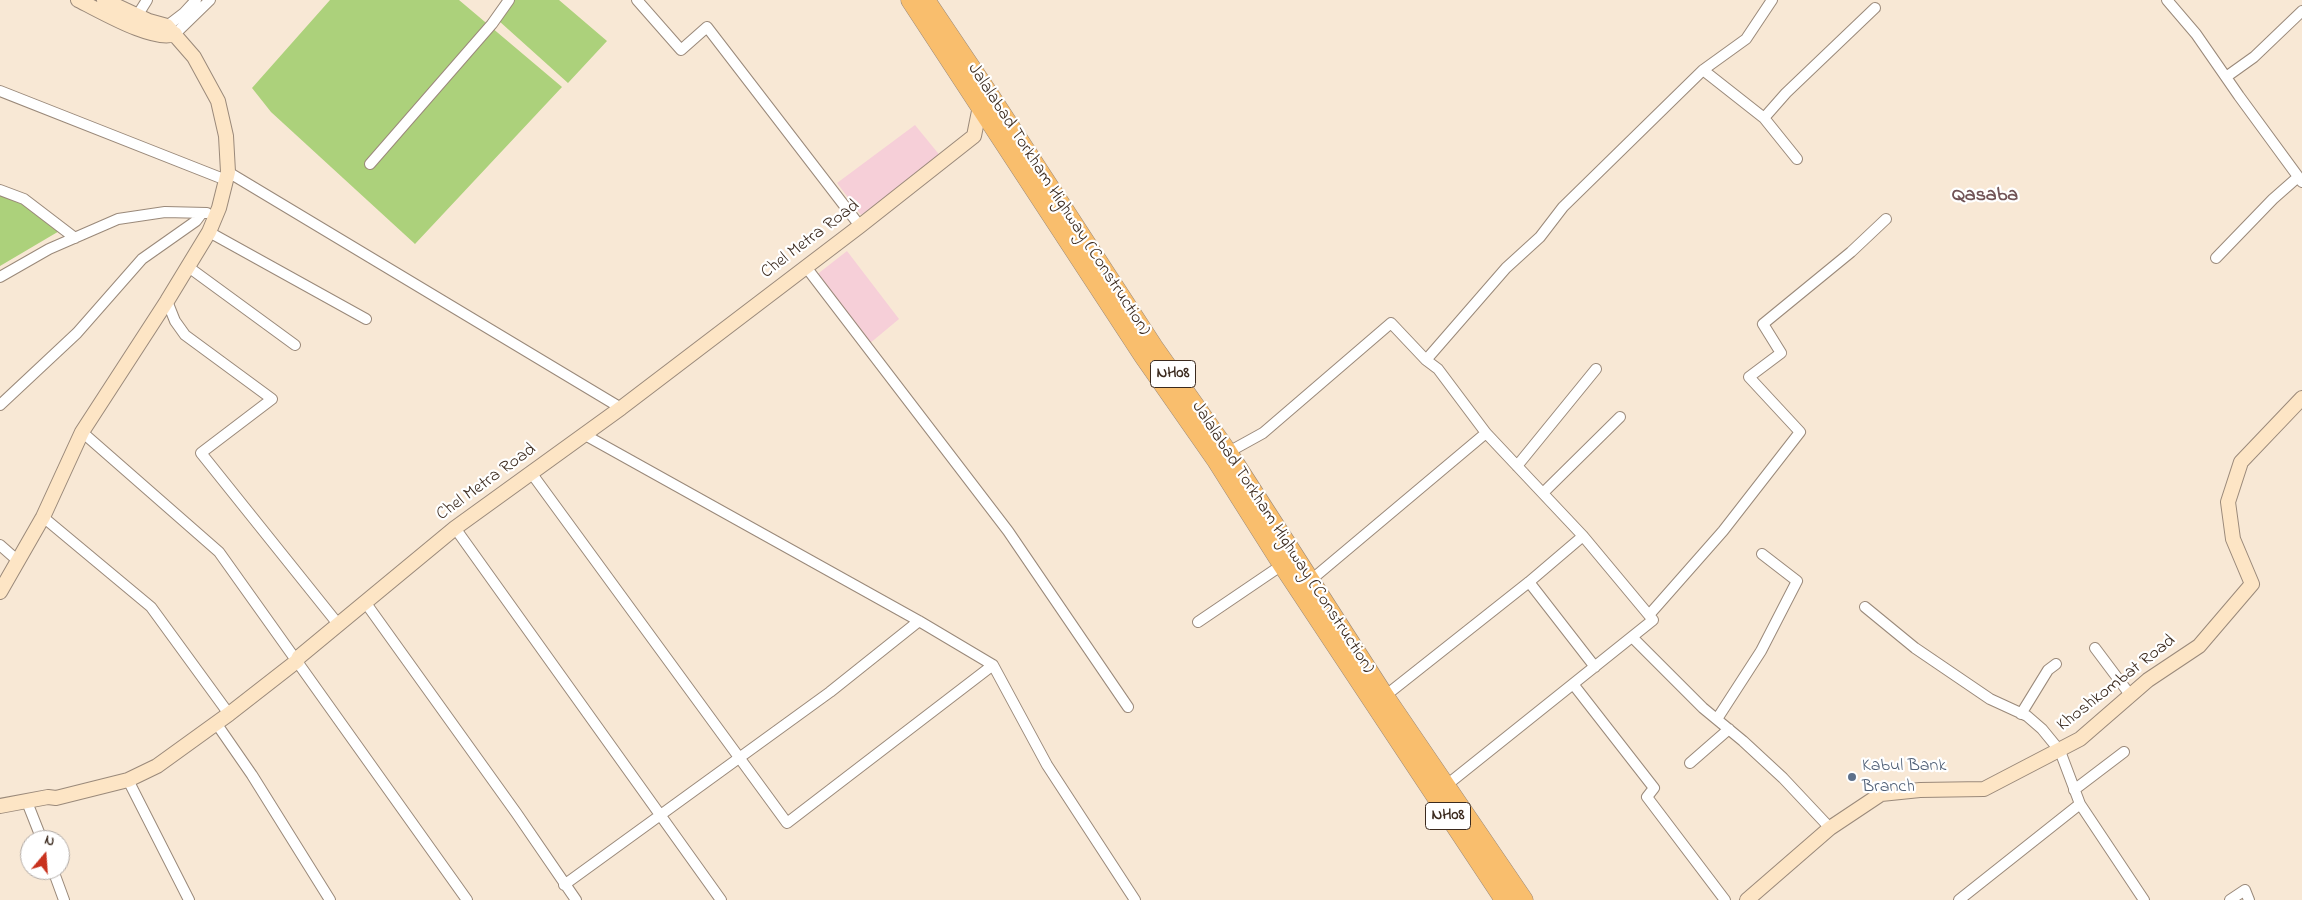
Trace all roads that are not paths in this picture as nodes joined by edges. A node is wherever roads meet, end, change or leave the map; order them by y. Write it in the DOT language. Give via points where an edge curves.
graph roads {
  1 [pos="78,0"];
  2 [pos="104,0"];
  3 [pos="147,0"];
  4 [pos="196,0"];
  5 [pos="210,0"];
  6 [pos="509,0"];
  7 [pos="636,0"];
  8 [pos="910,0"];
  9 [pos="926,0"];
  10 [pos="1772,0"];
  11 [pos="2167,0"];
  12 [pos="1875,8"];
  13 [pos="2302,11"];
  14 [pos="137,16"];
  15 [pos="171,30"];
  16 [pos="1703,70"];
  17 [pos="2226,77"];
  18 [pos="0,90"];
  19 [pos="980,106"];
  20 [pos="1764,118"];
  21 [pos="974,136"];
  22 [pos="1002,141"];
  23 [pos="1796,159"];
  24 [pos="370,164"];
  25 [pos="227,176"];
  26 [pos="2300,179"];
  27 [pos="0,190"];
  28 [pos="209,213"];
  29 [pos="1886,218"];
  30 [pos="860,226"];
  31 [pos="209,232"];
  32 [pos="74,238"];
  33 [pos="2216,258"];
  34 [pos="187,266"];
  35 [pos="806,267"];
  36 [pos="0,277"];
  37 [pos="167,301"];
  38 [pos="366,319"];
  39 [pos="295,345"];
  40 [pos="1426,360"];
  41 [pos="1596,369"];
  42 [pos="2302,398"];
  43 [pos="0,405"];
  44 [pos="621,408"];
  45 [pos="1620,417"];
  46 [pos="82,432"];
  47 [pos="1486,433"];
  48 [pos="585,435"];
  49 [pos="1222,455"];
  50 [pos="1517,466"];
  51 [pos="532,474"];
  52 [pos="1543,493"];
  53 [pos="43,517"];
  54 [pos="455,528"];
  55 [pos="1583,536"];
  56 [pos="0,545"];
  57 [pos="1762,554"];
  58 [pos="17,560"];
  59 [pos="1282,565"];
  60 [pos="1303,582"];
  61 [pos="1528,582"];
  62 [pos="0,592"];
  63 [pos="365,602"];
  64 [pos="1865,606"];
  65 [pos="1649,615"];
  66 [pos="919,621"];
  67 [pos="1198,622"];
  68 [pos="338,624"];
  69 [pos="1633,638"];
  70 [pos="2095,648"];
  71 [pos="297,661"];
  72 [pos="2056,664"];
  73 [pos="993,665"];
  74 [pos="1595,667"];
  75 [pos="1573,684"];
  76 [pos="2131,696"];
  77 [pos="1378,698"];
  78 [pos="1128,707"];
  79 [pos="229,714"];
  80 [pos="2021,714"];
  81 [pos="1716,719"];
  82 [pos="216,723"];
  83 [pos="1729,729"];
  84 [pos="1392,732"];
  85 [pos="1420,747"];
  86 [pos="2060,751"];
  87 [pos="2124,752"];
  88 [pos="741,758"];
  89 [pos="1690,763"];
  90 [pos="128,780"];
  91 [pos="1440,790"];
  92 [pos="2074,790"];
  93 [pos="27,802"];
  94 [pos="2080,804"];
  95 [pos="0,806"];
  96 [pos="659,816"];
  97 [pos="1830,828"];
  98 [pos="38,830"];
  99 [pos="57,880"];
  100 [pos="564,884"];
  101 [pos="64,900"];
  102 [pos="189,900"];
  103 [pos="330,900"];
  104 [pos="467,900"];
  105 [pos="576,900"];
  106 [pos="721,900"];
  107 [pos="1135,900"];
  108 [pos="1504,900"];
  109 [pos="1524,900"];
  110 [pos="1725,900"];
  111 [pos="1747,900"];
  112 [pos="1959,900"];
  113 [pos="2144,900"];
  114 [pos="2230,900"];
  115 [pos="2249,900"];
  1 -- 15 [label="street" via="142,30 168,37"];
  2 -- 14 [label="street"];
  3 -- 14 [label="street"];
  4 -- 15 [label="street"];
  5 -- 15 [label="street"];
  6 -- 24 [label="street" via="492,24"];
  7 -- 30 [label="street" via="681,50 707,27"];
  8 -- 19 [label="highway, NH08"];
  9 -- 49 [label="highway, Jalalabad Torkham Highway (Construction) / NH08"];
  10 -- 16 [label="street" via="1746,39"];
  11 -- 17 [label="street"];
  12 -- 20 [label="street"];
  13 -- 17 [label="street" via="2254,57"];
  14 -- 15 [label="street"];
  15 -- 25 [label="street" via="194,57 218,101 226,136"];
  16 -- 20 [label="street"];
  16 -- 40 [label="street" via="1563,207 1540,238 1506,268"];
  17 -- 26 [label="street"];
  18 -- 25 [label="street"];
  19 -- 21 [label="street"];
  19 -- 22 [label="highway, NH08"];
  20 -- 23 [label="street"];
  21 -- 22 [label="street" via="990,136"];
  21 -- 30 [label="street, Chel Metra Road"];
  22 -- 49 [label="highway, NH08" via="1143,356"];
  25 -- 28 [label="street"];
  25 -- 44 [label="street"];
  26 -- 33 [label="street" via="2273,199"];
  27 -- 32 [label="street" via="24,199"];
  28 -- 31 [label="street"];
  28 -- 32 [label="street" via="165,212 118,219"];
  28 -- 43 [label="street" via="142,259 77,334"];
  29 -- 65 [label="street" via="1763,324 1782,353 1749,377 1800,432 1723,531"];
  30 -- 35 [label="street, Chel Metra Road"];
  31 -- 34 [label="street"];
  31 -- 38 [label="street"];
  32 -- 36 [label="street"];
  34 -- 37 [label="street"];
  34 -- 39 [label="street"];
  35 -- 44 [label="street, Chel Metra Road"];
  35 -- 78 [label="street" via="1008,531"];
  37 -- 46 [label="street"];
  37 -- 68 [label="street" via="185,335 272,399 201,453"];
  40 -- 47 [label="street" via="1438,370"];
  40 -- 49 [label="street" via="1391,323 1263,433"];
  41 -- 50 [label="street"];
  42 -- 76 [label="street, Khoshkombat Road" via="2241,462 2228,502 2233,539 2252,584 2199,646 2148,680"];
  44 -- 48 [label="street, Chel Metra Road"];
  45 -- 52 [label="street"];
  46 -- 53 [label="street"];
  46 -- 71 [label="street" via="220,552"];
  47 -- 50 [label="street"];
  47 -- 60 [label="street"];
  48 -- 51 [label="street, Chel Metra Road"];
  48 -- 66 [label="street"];
  49 -- 59 [label="highway, NH08"];
  49 -- 60 [label="highway, Jalalabad Torkham Highway (Construction) / NH08"];
  50 -- 52 [label="street"];
  51 -- 54 [label="street, Chel Metra Road"];
  51 -- 88 [label="street"];
  52 -- 55 [label="street"];
  53 -- 58 [label="street"];
  53 -- 79 [label="street" via="151,606"];
  54 -- 63 [label="street, Chel Metra Road"];
  54 -- 96 [label="street"];
  55 -- 61 [label="street"];
  55 -- 65 [label="street"];
  56 -- 58 [label="street"];
  57 -- 81 [label="street" via="1797,581 1761,651"];
  58 -- 62 [label="street"];
  59 -- 60 [label="highway, NH08"];
  59 -- 67 [label="street"];
  60 -- 77 [label="highway, Jalalabad Torkham Highway (Construction) / NH08"];
  61 -- 74 [label="street"];
  61 -- 77 [label="street"];
  63 -- 68 [label="street, Chel Metra Road"];
  63 -- 100 [label="street"];
  64 -- 80 [label="street" via="1924,654 1990,699"];
  65 -- 69 [label="street" via="1653,620"];
  66 -- 73 [label="street"];
  66 -- 88 [label="street"];
  68 -- 71 [label="street, Chel Metra Road"];
  69 -- 74 [label="street"];
  69 -- 81 [label="street"];
  70 -- 76 [label="street"];
  71 -- 79 [label="street, Chel Metra Road"];
  71 -- 104 [label="street"];
  72 -- 80 [label="street" via="2048,670"];
  73 -- 88 [label="street" via="787,823"];
  73 -- 107 [label="street" via="1047,764"];
  74 -- 75 [label="street"];
  75 -- 91 [label="street"];
  75 -- 110 [label="street" via="1654,788 1647,797"];
  76 -- 86 [label="street, Khoshkombat Road" via="2080,739"];
  77 -- 84 [label="highway, NH08"];
  77 -- 85 [label="highway, Jalalabad Torkham Highway (Construction) / NH08"];
  79 -- 82 [label="street, Chel Metra Road"];
  80 -- 86 [label="street" via="2042,729"];
  81 -- 83 [label="street"];
  82 -- 90 [label="street, Chel Metra Road" via="156,766"];
  82 -- 103 [label="street"];
  83 -- 89 [label="street"];
  83 -- 97 [label="street" via="1783,778"];
  84 -- 85 [label="highway, NH08"];
  84 -- 91 [label="highway, NH08"];
  85 -- 91 [label="highway, Jalalabad Torkham Highway (Construction) / NH08"];
  86 -- 92 [label="street"];
  86 -- 97 [label="street, Khoshkombat Road" via="1984,789 1881,794"];
  87 -- 92 [label="street"];
  88 -- 96 [label="street"];
  90 -- 93 [label="street, Chel Metra Road"];
  90 -- 102 [label="street"];
  91 -- 108 [label="highway, NH08"];
  91 -- 109 [label="highway, Jalalabad Torkham Highway (Construction) / NH08"];
  92 -- 94 [label="street"];
  93 -- 95 [label="street, Chel Metra Road"];
  93 -- 98 [label="street"];
  94 -- 112 [label="street"];
  94 -- 113 [label="street"];
  96 -- 100 [label="street"];
  96 -- 106 [label="street"];
  97 -- 111 [label="street, Khoshkombat Road"];
  99 -- 101 [label="street"];
  100 -- 105 [label="street"];
  114 -- 115 [label="street" via="2245,890"];
}
